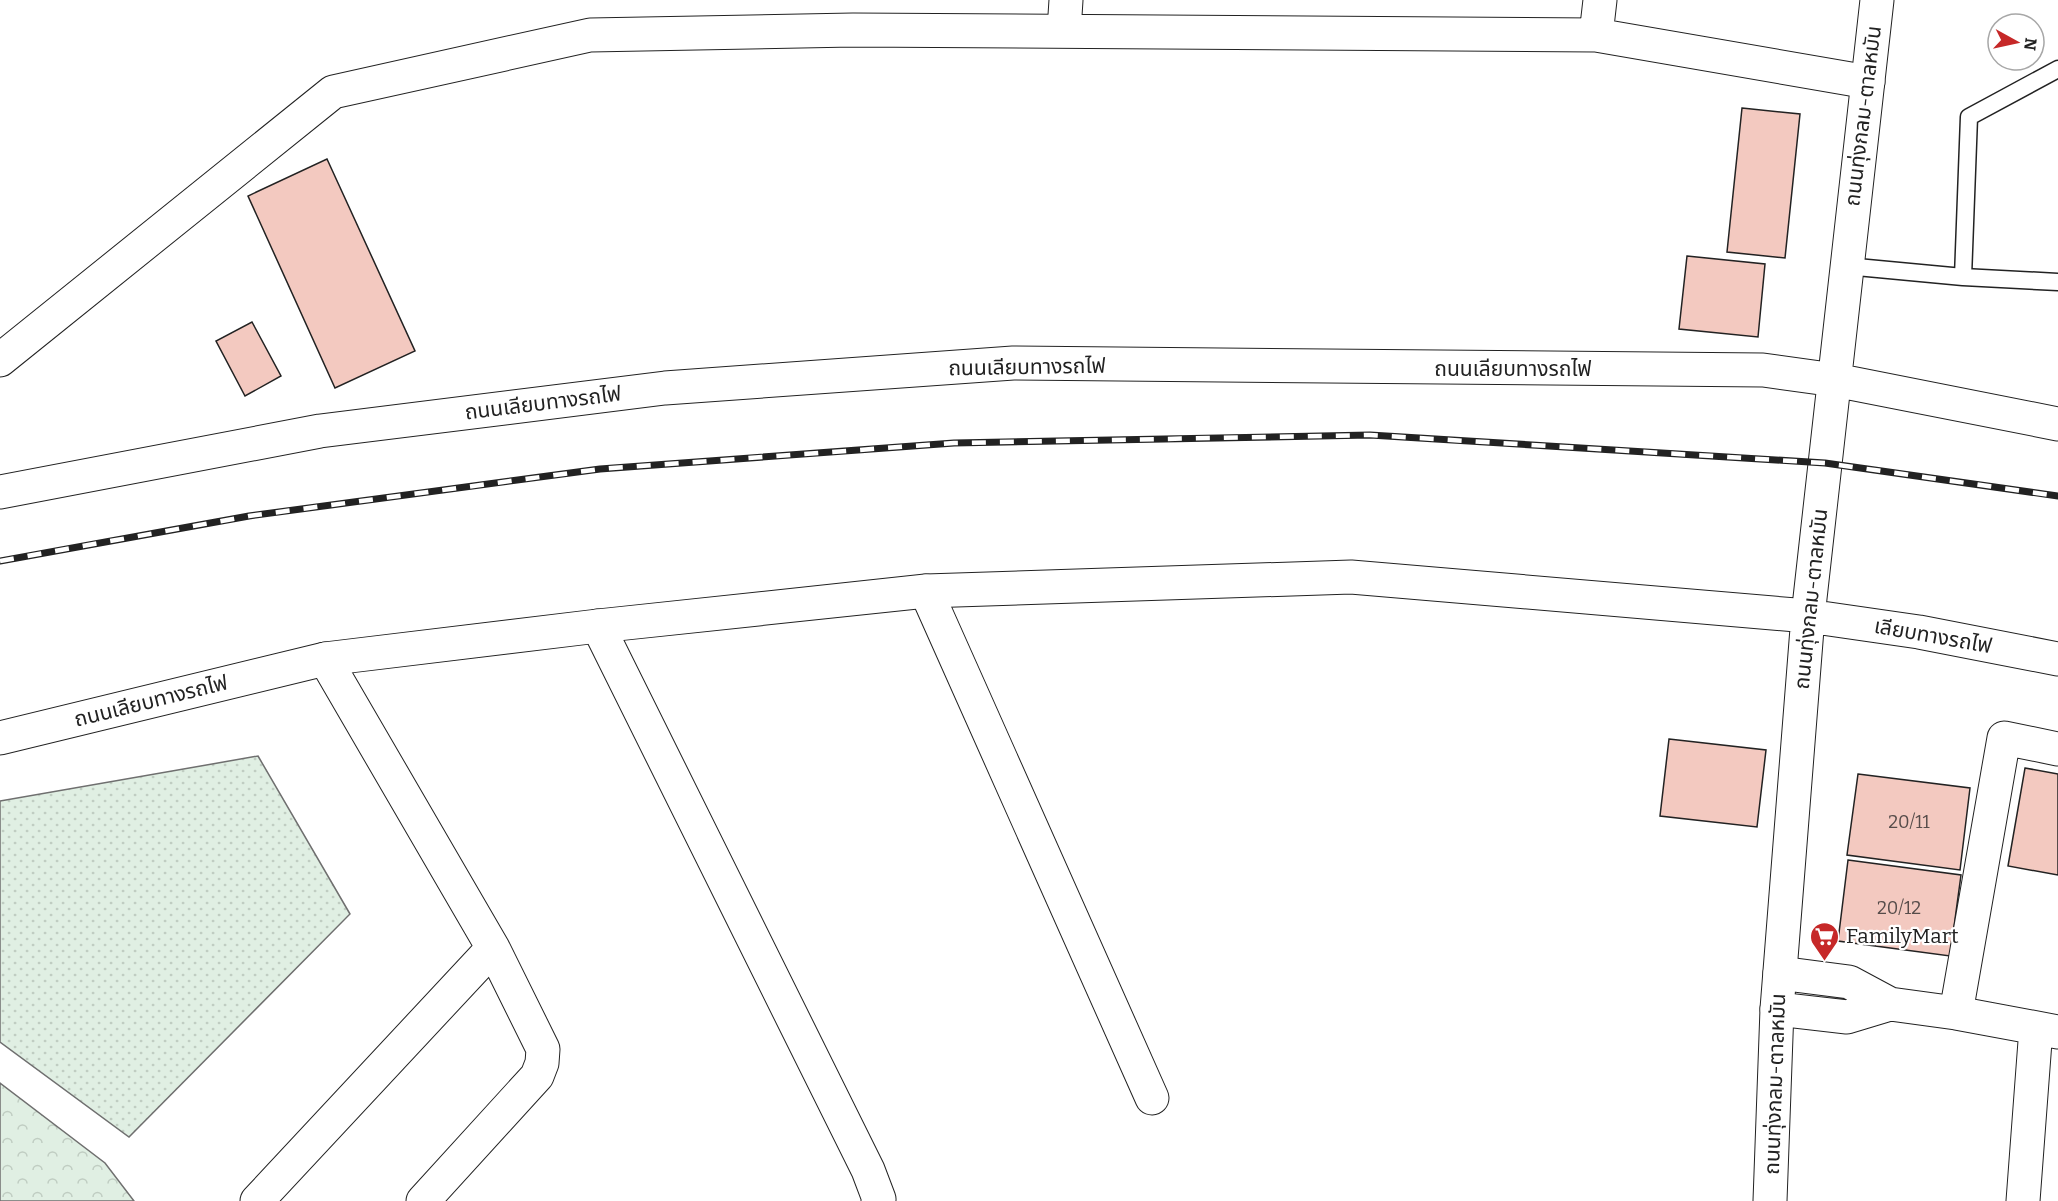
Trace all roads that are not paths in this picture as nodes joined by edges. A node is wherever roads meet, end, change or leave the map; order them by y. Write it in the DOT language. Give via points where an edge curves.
graph roads {
  1 [pos="1600,0"];
  2 [pos="1877,0"];
  3 [pos="1065,16"];
  4 [pos="1596,35"];
  5 [pos="2058,69"];
  6 [pos="1868,82"];
  7 [pos="1846,266"];
  8 [pos="1963,277"];
  9 [pos="2058,282"];
  10 [pos="0,360"];
  11 [pos="1835,380"];
  12 [pos="2058,424"];
  13 [pos="0,492"];
  14 [pos="926,591"];
  15 [pos="1808,616"];
  16 [pos="598,626"];
  17 [pos="325,659"];
  18 [pos="2058,659"];
  19 [pos="0,738"];
  20 [pos="2058,749"];
  21 [pos="493,948"];
  22 [pos="1780,973"];
  23 [pos="1890,1004"];
  24 [pos="1776,1008"];
  25 [pos="1956,1013"];
  26 [pos="2047,1030"];
  27 [pos="1152,1098"];
  28 [pos="257,1201"];
  29 [pos="423,1201"];
  30 [pos="878,1201"];
  31 [pos="1770,1201"];
  32 [pos="2023,1201"];
  1 -- 4 [label="street"];
  2 -- 6 [label="street, ถนนทุ่งกลม-ตาลหมัน"];
  3 -- 4 [label="street"];
  3 -- 10 [label="street" via="853,30 590,35 333,92"];
  4 -- 6 [label="street"];
  5 -- 8 [label="lane" via="1969,117"];
  6 -- 7 [label="street, ถนนทุ่งกลม-ตาลหมัน"];
  7 -- 8 [label="lane"];
  7 -- 11 [label="street, ถนนทุ่งกลม-ตาลหมัน"];
  8 -- 9 [label="lane"];
  11 -- 12 [label="street, ถนนเลียบทางรถไฟ"];
  11 -- 13 [label="street, ถนนเลียบทางรถไฟ" via="1763,370 1013,363 665,388 320,430"];
  11 -- 15 [label="street, ถนนทุ่งกลม-ตาลหมัน"];
  14 -- 15 [label="street, ถนนเลียบทางรถไฟ" via="1351,577"];
  14 -- 16 [label="street, ถนนเลียบทางรถไฟ"];
  14 -- 27 [label="street"];
  15 -- 18 [label="street, เลียบทางรถไฟ" via="1919,632"];
  15 -- 22 [label="street, ถนนทุ่งกลม-ตาลหมัน"];
  16 -- 17 [label="street, ถนนเลียบทางรถไฟ"];
  16 -- 30 [label="street" via="868,1170"];
  17 -- 19 [label="street, ถนนเลียบทางรถไฟ"];
  17 -- 21 [label="street"];
  20 -- 25 [label="street" via="2004,738"];
  21 -- 28 [label="street"];
  21 -- 29 [label="street" via="538,1036 543,1048 542,1063 537,1076"];
  22 -- 23 [label="street" via="1849,982"];
  22 -- 24 [label="street, ถนนทุ่งกลม-ตาลหมัน"];
  23 -- 24 [label="street" via="1847,1017"];
  23 -- 25 [label="street"];
  24 -- 31 [label="street, ถนนทุ่งกลม-ตาลหมัน"];
  25 -- 26 [label="street"];
  26 -- 32 [label="street"];
}
